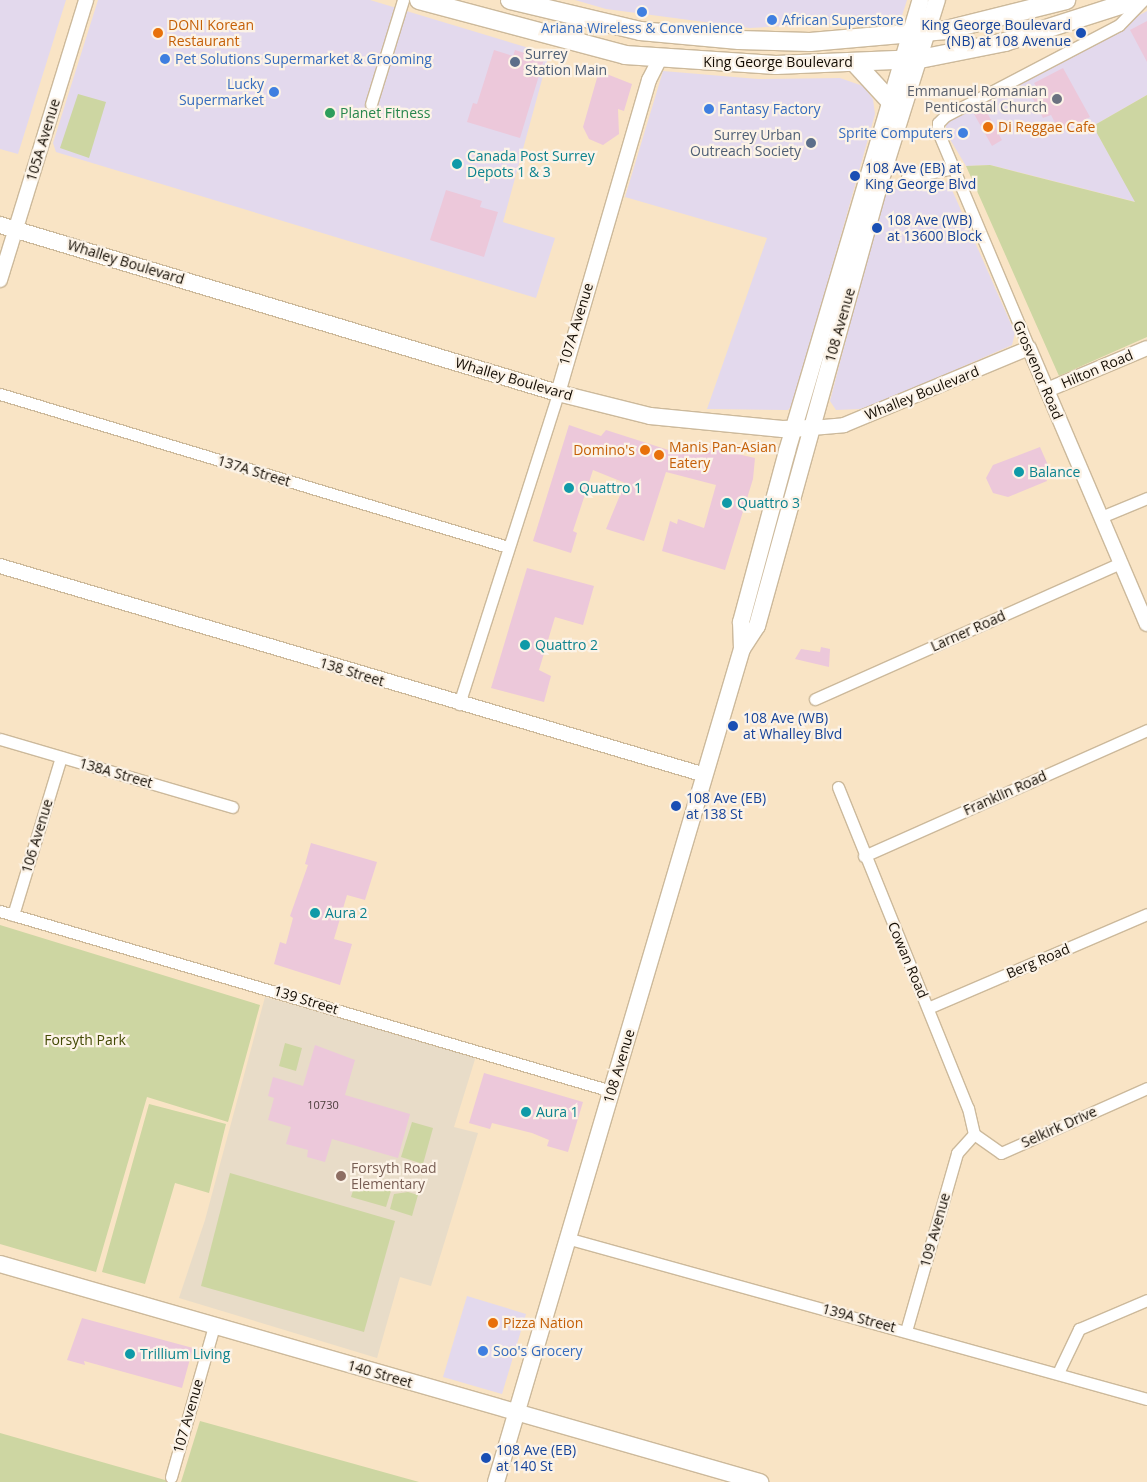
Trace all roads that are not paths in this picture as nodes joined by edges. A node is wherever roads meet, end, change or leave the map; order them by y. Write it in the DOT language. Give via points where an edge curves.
graph roads {
  1 [pos="86,0"];
  2 [pos="403,0"];
  3 [pos="419,0"];
  4 [pos="510,0"];
  5 [pos="921,0"];
  6 [pos="937,0"];
  7 [pos="1066,0"];
  8 [pos="1136,0"];
  9 [pos="1143,0"];
  10 [pos="919,34"];
  11 [pos="911,59"];
  12 [pos="659,60"];
  13 [pos="855,63"];
  14 [pos="889,100"];
  15 [pos="371,104"];
  16 [pos="954,168"];
  17 [pos="907,177"];
  18 [pos="8,227"];
  19 [pos="0,280"];
  20 [pos="1029,348"];
  21 [pos="1147,348"];
  22 [pos="1047,390"];
  23 [pos="558,393"];
  24 [pos="0,394"];
  25 [pos="812,428"];
  26 [pos="794,429"];
  27 [pos="1147,498"];
  28 [pos="1101,517"];
  29 [pos="508,547"];
  30 [pos="1121,563"];
  31 [pos="0,566"];
  32 [pos="1147,624"];
  33 [pos="742,649"];
  34 [pos="815,699"];
  35 [pos="459,704"];
  36 [pos="1147,730"];
  37 [pos="0,739"];
  38 [pos="61,758"];
  39 [pos="705,775"];
  40 [pos="838,787"];
  41 [pos="232,807"];
  42 [pos="864,856"];
  43 [pos="0,911"];
  44 [pos="1147,914"];
  45 [pos="13,915"];
  46 [pos="928,1008"];
  47 [pos="1147,1088"];
  48 [pos="611,1091"];
  49 [pos="974,1134"];
  50 [pos="570,1239"];
  51 [pos="0,1264"];
  52 [pos="1147,1300"];
  53 [pos="214,1326"];
  54 [pos="906,1331"];
  55 [pos="1058,1373"];
  56 [pos="1147,1399"];
  57 [pos="515,1413"];
  58 [pos="171,1477"];
  59 [pos="496,1482"];
  60 [pos="760,1482"];
  1 -- 18 [label="street, 105A Avenue"];
  2 -- 15 [label="street"];
  3 -- 12 [label="main road, King George Boulevard" via="566,41"];
  4 -- 10 [label="main road, King George Boulevard" via="606,26 739,40 810,42"];
  5 -- 10 [label="main road, 108 Avenue"];
  6 -- 10 [label="main road, 108 Avenue"];
  7 -- 10 [label="main road, King George Boulevard"];
  8 -- 11 [label="main road, King George Boulevard" via="1014,40"];
  9 -- 16 [label="street, Grosvenor Road" via="1119,25 945,116 938,132"];
  10 -- 11 [label="main road, 108 Avenue"];
  11 -- 13 [label="main road, King George Boulevard"];
  11 -- 14 [label="main road, 108 Avenue"];
  11 -- 25 [label="main road, 108 Avenue"];
  12 -- 13 [label="main road, King George Boulevard"];
  12 -- 23 [label="street, 107A Avenue" via="649,80"];
  13 -- 14 [label="main road"];
  14 -- 26 [label="main road, 108 Avenue"];
  16 -- 17 [label="street"];
  16 -- 20 [label="street, Grosvenor Road"];
  18 -- 19 [label="street, 105A Avenue"];
  18 -- 23 [label="main road, Whalley Boulevard"];
  20 -- 22 [label="street, Grosvenor Road"];
  20 -- 25 [label="street, Whalley Boulevard" via="844,425"];
  21 -- 22 [label="street, Hilton Road"];
  22 -- 28 [label="street, Grosvenor Road"];
  23 -- 26 [label="main road, Whalley Boulevard" via="650,416"];
  23 -- 29 [label="street, 107A Avenue"];
  24 -- 29 [label="street, 137A Street"];
  25 -- 26 [label="main road, Whalley Boulevard"];
  25 -- 33 [label="main road, 108 Avenue" via="757,626"];
  26 -- 33 [label="main road, 108 Avenue" via="741,622"];
  27 -- 28 [label="street"];
  28 -- 30 [label="street, Grosvenor Road"];
  29 -- 35 [label="street, 107A Avenue"];
  30 -- 32 [label="street, Grosvenor Road"];
  30 -- 34 [label="street, Larner Road"];
  31 -- 35 [label="street, 138 Street"];
  33 -- 39 [label="main road, 108 Avenue"];
  35 -- 39 [label="street, 138 Street"];
  36 -- 42 [label="street, Franklin Road"];
  37 -- 38 [label="street, 138A Street"];
  38 -- 41 [label="street, 138A Street"];
  38 -- 45 [label="street, 106 Avenue"];
  39 -- 48 [label="main road, 108 Avenue"];
  40 -- 42 [label="street, Cowan Road"];
  42 -- 46 [label="street, Cowan Road"];
  43 -- 45 [label="street, 139 Street"];
  44 -- 46 [label="street, Berg Road"];
  45 -- 48 [label="street, 139 Street"];
  46 -- 49 [label="street, Cowan Road" via="968,1108"];
  47 -- 49 [label="street, Selkirk Drive" via="1001,1152"];
  48 -- 50 [label="main road, 108 Avenue"];
  49 -- 54 [label="street, 109 Avenue" via="957,1153"];
  50 -- 54 [label="street, 139A Street"];
  50 -- 57 [label="main road, 108 Avenue"];
  51 -- 53 [label="main road, 140 Street"];
  52 -- 55 [label="street" via="1079,1329"];
  53 -- 57 [label="main road, 140 Street"];
  53 -- 58 [label="street, 107 Avenue"];
  54 -- 55 [label="street, 139A Street"];
  55 -- 56 [label="street, 139A Street"];
  57 -- 59 [label="main road, 108 Avenue"];
  57 -- 60 [label="main road, 140 Street"];
}
